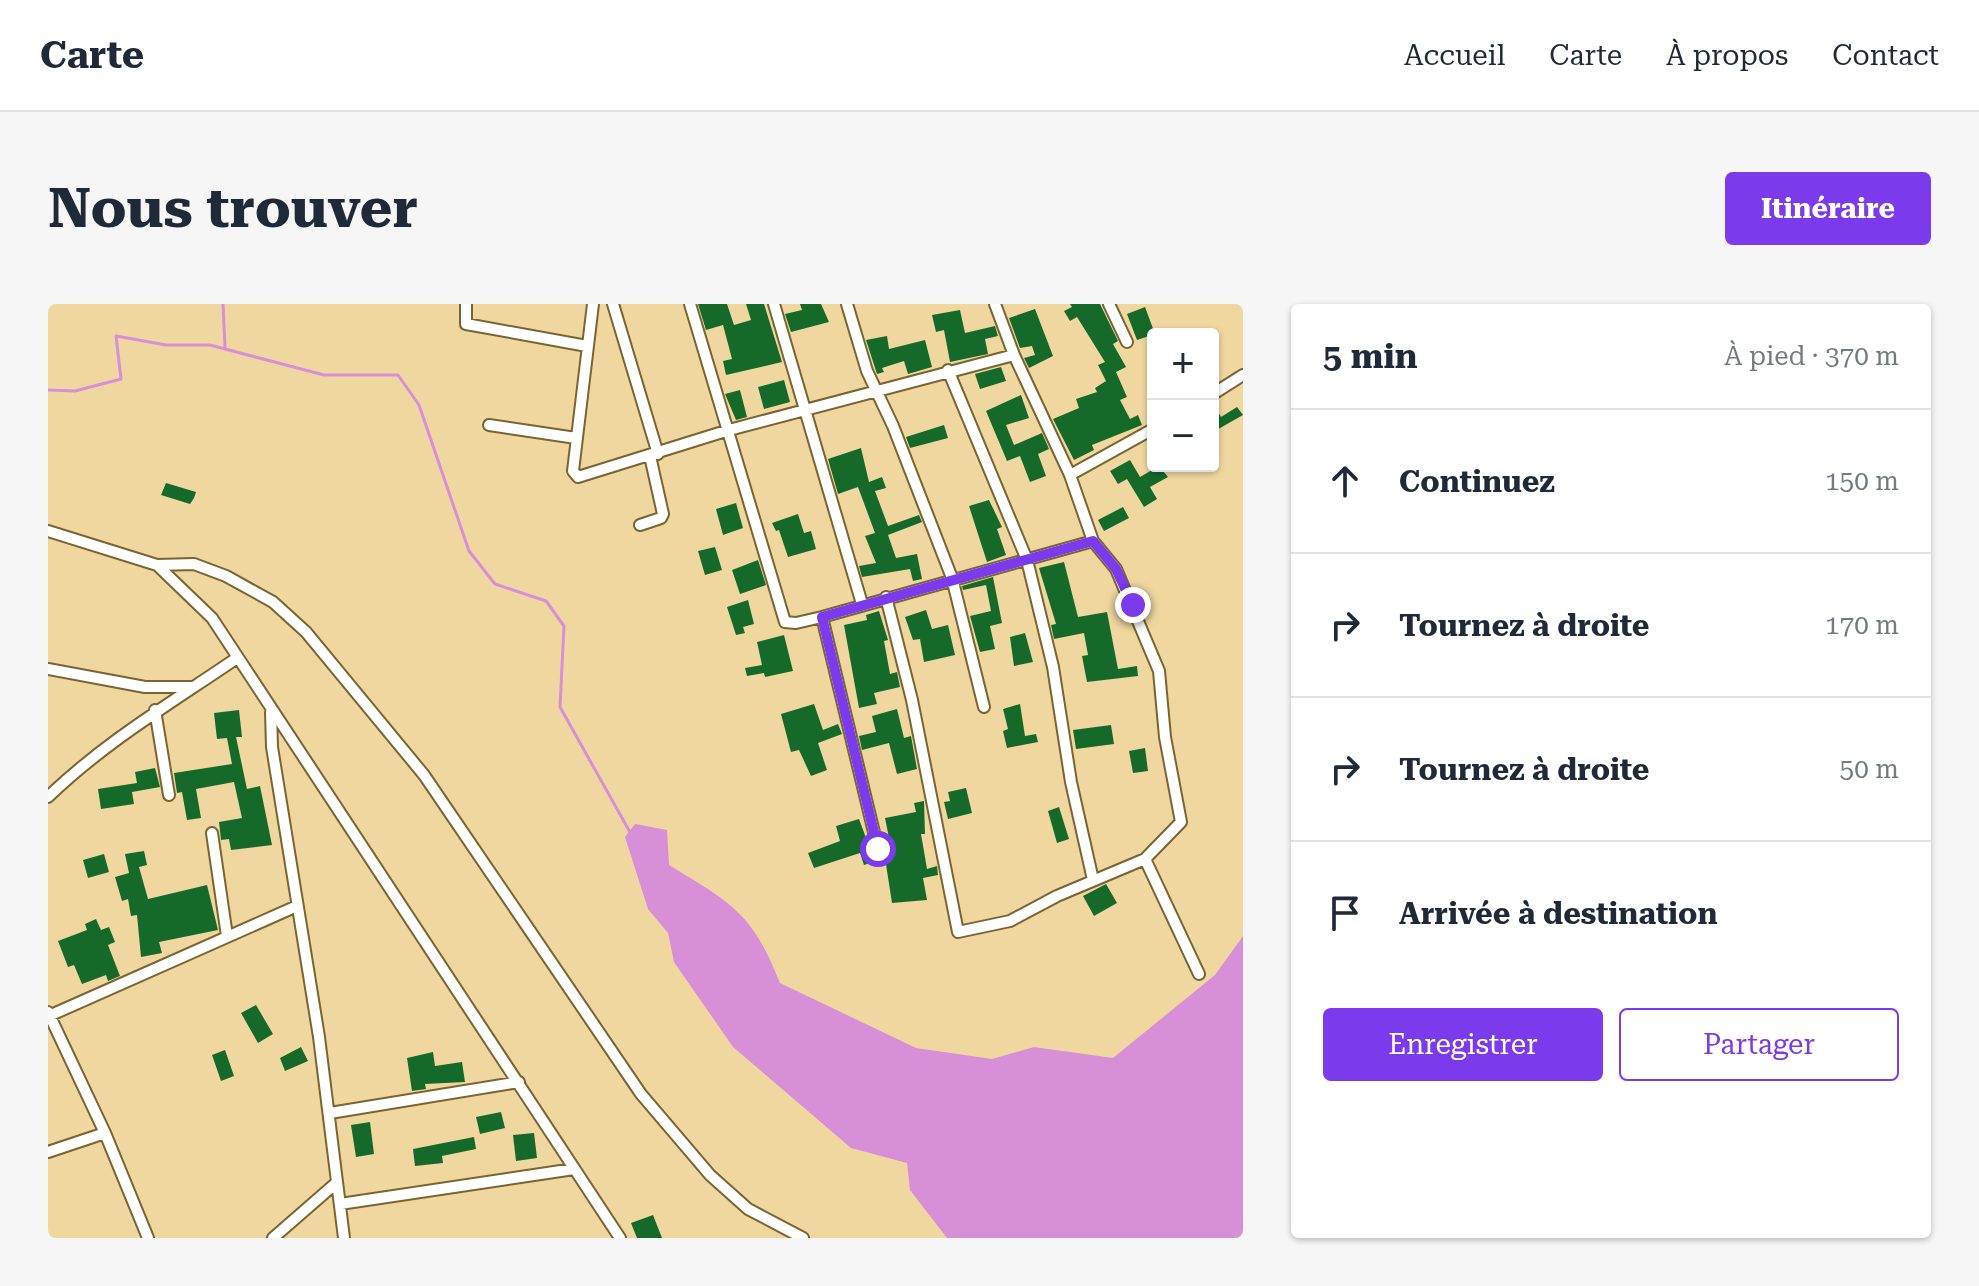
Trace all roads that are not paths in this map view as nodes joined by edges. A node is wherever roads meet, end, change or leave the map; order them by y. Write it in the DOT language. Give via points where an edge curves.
graph roads {
  1 [pos="466,304"];
  2 [pos="593,304"];
  3 [pos="613,304"];
  4 [pos="690,304"];
  5 [pos="774,304"];
  6 [pos="847,304"];
  7 [pos="1109,304"];
  8 [pos="999,305"];
  9 [pos="1127,342"];
  10 [pos="587,346"];
  11 [pos="1014,355"];
  12 [pos="948,370"];
  13 [pos="1243,375"];
  14 [pos="1219,390"];
  15 [pos="875,392"];
  16 [pos="805,410"];
  17 [pos="489,425"];
  18 [pos="729,430"];
  19 [pos="1147,432"];
  20 [pos="576,438"];
  21 [pos="654,455"];
  22 [pos="1070,475"];
  23 [pos="640,525"];
  24 [pos="48,531"];
  25 [pos="1093,541"];
  26 [pos="1027,560"];
  27 [pos="157,565"];
  28 [pos="952,578"];
  29 [pos="886,597"];
  30 [pos="862,604"];
  31 [pos="822,617"];
  32 [pos="237,658"];
  33 [pos="48,669"];
  34 [pos="193,688"];
  35 [pos="984,707"];
  36 [pos="155,710"];
  37 [pos="271,710"];
  38 [pos="169,795"];
  39 [pos="48,797"];
  40 [pos="212,833"];
  41 [pos="878,849"];
  42 [pos="1145,859"];
  43 [pos="1093,880"];
  44 [pos="297,906"];
  45 [pos="227,936"];
  46 [pos="1199,974"];
  47 [pos="49,1014"];
  48 [pos="519,1082"];
  49 [pos="330,1113"];
  50 [pos="105,1133"];
  51 [pos="48,1152"];
  52 [pos="574,1169"];
  53 [pos="335,1184"];
  54 [pos="340,1204"];
  55 [pos="148,1238"];
  56 [pos="273,1238"];
  57 [pos="344,1238"];
  58 [pos="620,1238"];
  59 [pos="803,1238"];
  1 -- 10 [label="street" via="466,324"];
  2 -- 10 [label="street"];
  3 -- 21 [label="street"];
  4 -- 18 [label="street"];
  5 -- 16 [label="street"];
  6 -- 15 [label="street"];
  7 -- 9 [label="street"];
  8 -- 11 [label="street"];
  10 -- 20 [label="street"];
  11 -- 12 [label="street"];
  11 -- 22 [label="street"];
  12 -- 15 [label="street"];
  12 -- 26 [label="street"];
  13 -- 14 [label="street"];
  15 -- 16 [label="street"];
  15 -- 28 [label="street"];
  16 -- 18 [label="street"];
  16 -- 30 [label="street"];
  17 -- 20 [label="street"];
  18 -- 21 [label="street"];
  18 -- 31 [label="street" via="785,622"];
  19 -- 22 [label="street"];
  20 -- 21 [label="street" via="573,471 578,477"];
  21 -- 23 [label="street" via="663,514"];
  22 -- 25 [label="street"];
  24 -- 27 [label="street"];
  25 -- 26 [label="street"];
  25 -- 42 [label="street" via="1116,569 1159,671 1181,822"];
  26 -- 28 [label="street"];
  26 -- 43 [label="street"];
  27 -- 32 [label="street" via="212,618"];
  27 -- 59 [label="street" via="194,564 226,576 273,602 306,632 424,775 641,1094 748,1209"];
  28 -- 29 [label="street"];
  28 -- 35 [label="street"];
  29 -- 30 [label="street"];
  29 -- 43 [label="street" via="915,712 958,932 1010,921"];
  30 -- 31 [label="street"];
  31 -- 41 [label="street"];
  32 -- 34 [label="street"];
  32 -- 37 [label="street"];
  33 -- 34 [label="street" via="145,687"];
  34 -- 36 [label="street"];
  36 -- 38 [label="street"];
  36 -- 39 [label="street"];
  37 -- 44 [label="street"];
  37 -- 48 [label="street"];
  40 -- 45 [label="street"];
  42 -- 43 [label="street"];
  42 -- 46 [label="street"];
  44 -- 45 [label="street"];
  44 -- 49 [label="street"];
  45 -- 47 [label="street"];
  47 -- 50 [label="street"];
  48 -- 49 [label="street"];
  48 -- 52 [label="street"];
  49 -- 53 [label="street"];
  50 -- 51 [label="street"];
  50 -- 55 [label="street"];
  52 -- 54 [label="street"];
  52 -- 58 [label="street"];
  53 -- 54 [label="street"];
  53 -- 56 [label="street"];
  54 -- 57 [label="street"];
}
